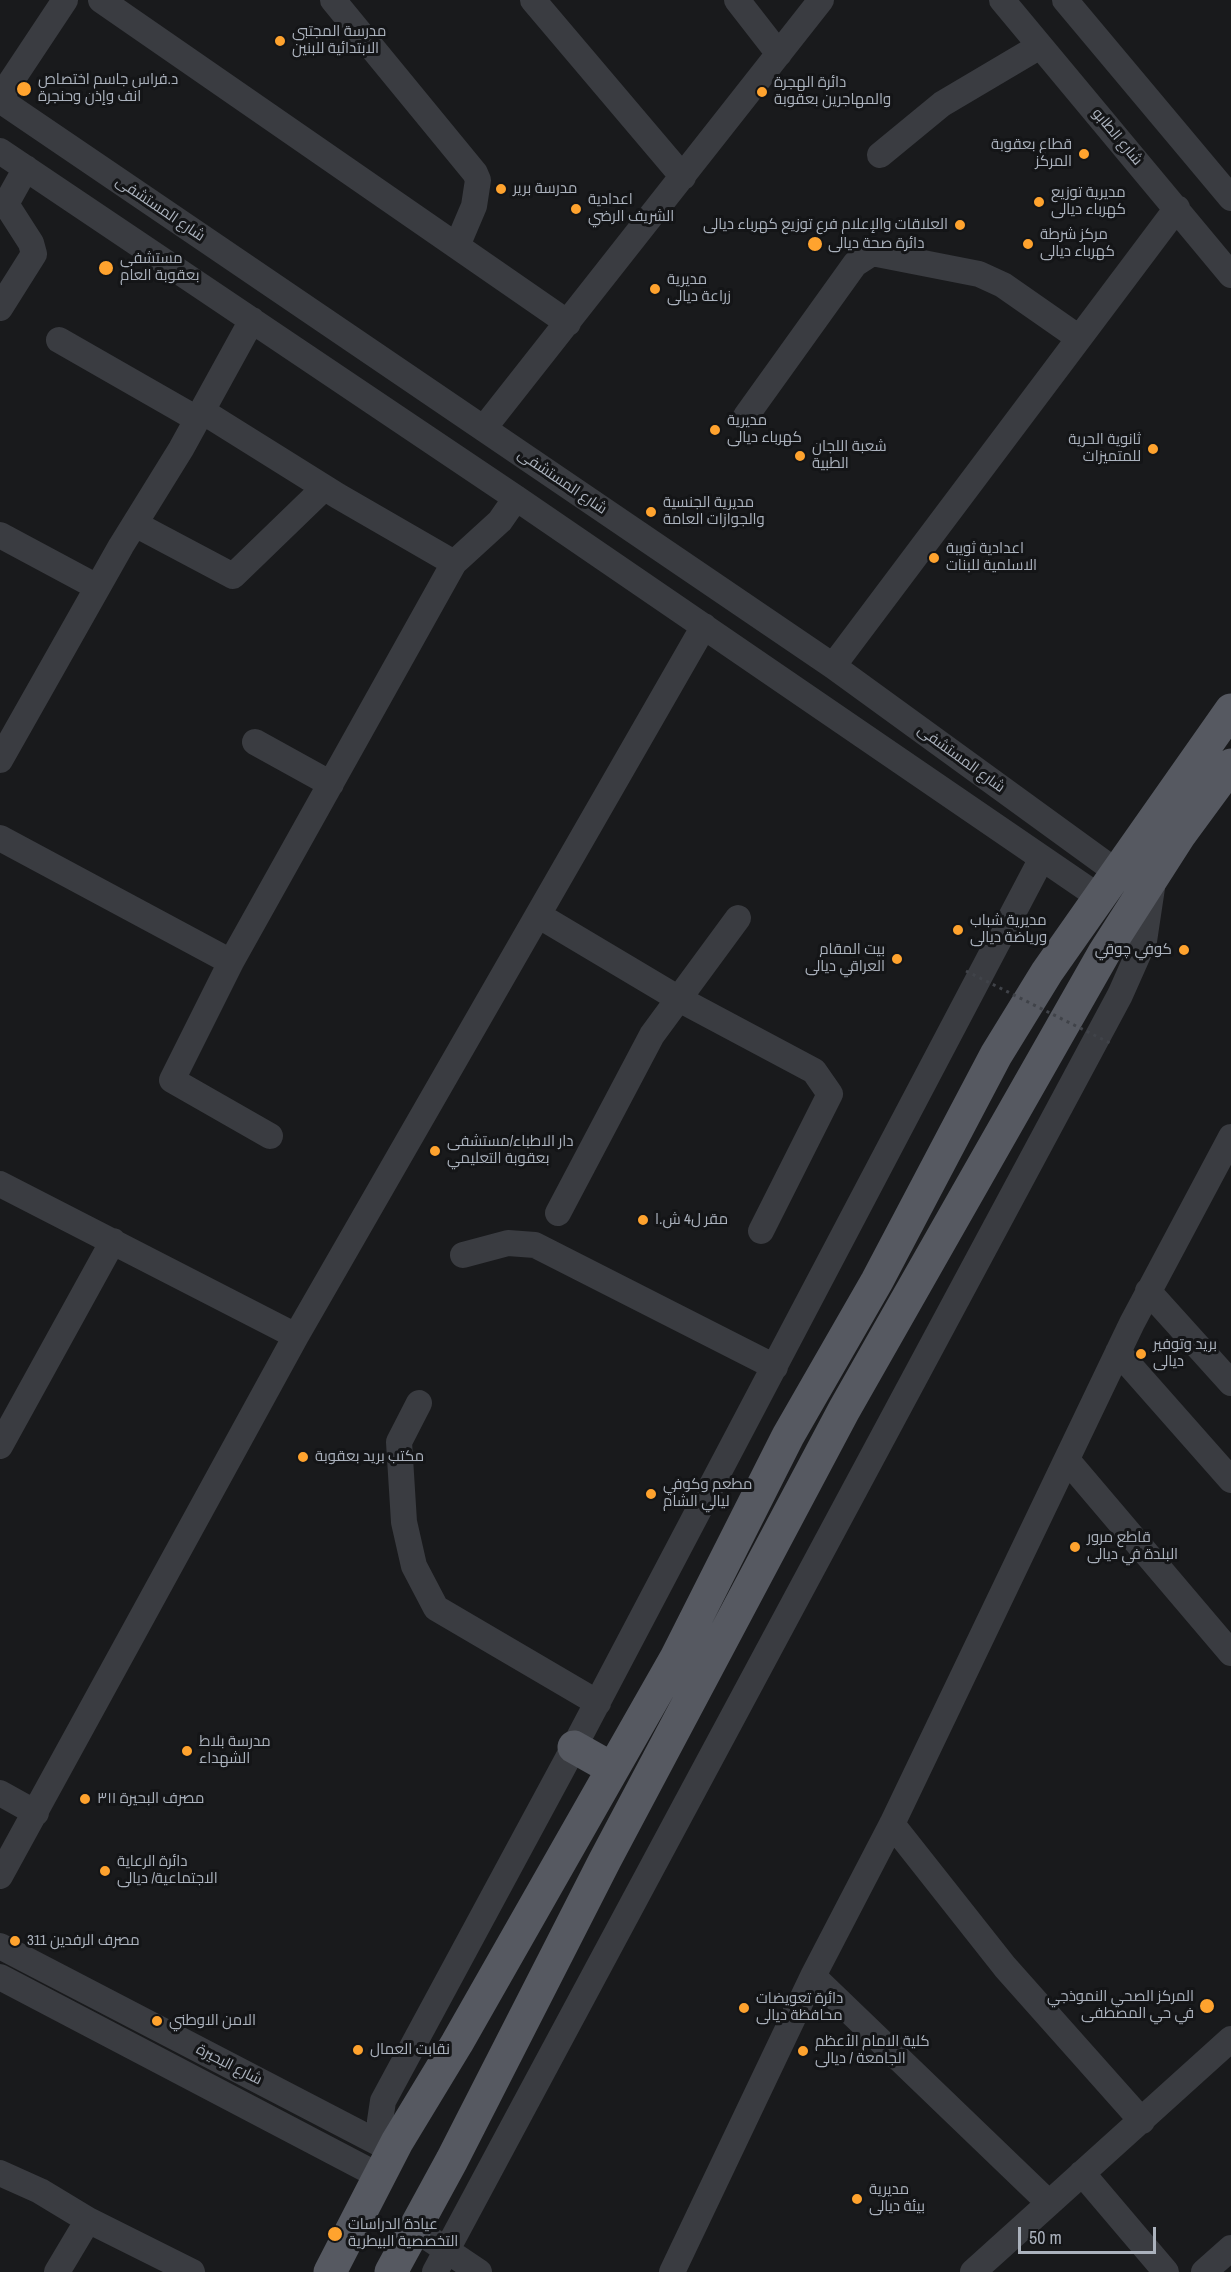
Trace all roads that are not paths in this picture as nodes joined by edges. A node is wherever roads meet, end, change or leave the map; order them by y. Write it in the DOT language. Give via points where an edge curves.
graph roads {
  1 [pos="65,0"];
  2 [pos="101,0"];
  3 [pos="333,0"];
  4 [pos="533,0"];
  5 [pos="737,0"];
  6 [pos="821,0"];
  7 [pos="1065,0"];
  8 [pos="1005,2"];
  9 [pos="1040,46"];
  10 [pos="779,54"];
  11 [pos="0,99"];
  12 [pos="0,151"];
  13 [pos="880,155"];
  14 [pos="26,168"];
  15 [pos="683,177"];
  16 [pos="1227,183"];
  17 [pos="1177,208"];
  18 [pos="457,246"];
  19 [pos="1231,274"];
  20 [pos="0,308"];
  21 [pos="252,320"];
  22 [pos="568,323"];
  23 [pos="1079,338"];
  24 [pos="59,340"];
  25 [pos="370,351"];
  26 [pos="348,384"];
  27 [pos="200,415"];
  28 [pos="746,416"];
  29 [pos="484,428"];
  30 [pos="514,449"];
  31 [pos="490,481"];
  32 [pos="324,488"];
  33 [pos="516,498"];
  34 [pos="135,524"];
  35 [pos="0,535"];
  36 [pos="454,563"];
  37 [pos="97,587"];
  38 [pos="704,626"];
  39 [pos="834,666"];
  40 [pos="1231,710"];
  41 [pos="9,721"];
  42 [pos="255,742"];
  43 [pos="0,760"];
  44 [pos="1231,765"];
  45 [pos="993,781"];
  46 [pos="331,784"];
  47 [pos="972,810"];
  48 [pos="0,838"];
  49 [pos="1042,858"];
  50 [pos="1154,874"];
  51 [pos="1108,885"];
  52 [pos="538,915"];
  53 [pos="738,918"];
  54 [pos="231,962"];
  55 [pos="679,999"];
  56 [pos="270,1136"];
  57 [pos="1231,1138"];
  58 [pos="0,1184"];
  59 [pos="558,1213"];
  60 [pos="761,1231"];
  61 [pos="113,1241"];
  62 [pos="463,1255"];
  63 [pos="1148,1291"];
  64 [pos="296,1336"];
  65 [pos="1118,1352"];
  66 [pos="775,1367"];
  67 [pos="1231,1383"];
  68 [pos="419,1403"];
  69 [pos="0,1446"];
  70 [pos="1066,1460"];
  71 [pos="1231,1480"];
  72 [pos="1231,1653"];
  73 [pos="598,1703"];
  74 [pos="574,1747"];
  75 [pos="613,1769"];
  76 [pos="0,1793"];
  77 [pos="36,1813"];
  78 [pos="892,1824"];
  79 [pos="0,1876"];
  80 [pos="0,1946"];
  81 [pos="0,1977"];
  82 [pos="813,1977"];
  83 [pos="1231,2039"];
  84 [pos="1142,2121"];
  85 [pos="391,2157"];
  86 [pos="0,2173"];
  87 [pos="1082,2174"];
  88 [pos="1048,2203"];
  89 [pos="88,2220"];
  90 [pos="415,2229"];
  91 [pos="440,2261"];
  92 [pos="57,2272"];
  93 [pos="192,2272"];
  94 [pos="330,2272"];
  95 [pos="391,2272"];
  96 [pos="479,2272"];
  97 [pos="672,2272"];
  98 [pos="974,2272"];
  99 [pos="1166,2272"];
  1 -- 11 [label="street"];
  2 -- 18 [label="street"];
  3 -- 18 [label="street" via="475,172 478,180 474,206"];
  4 -- 15 [label="street"];
  5 -- 10 [label="street"];
  6 -- 10 [label="street"];
  7 -- 16 [label="street"];
  8 -- 9 [label="street, شارع الطابو"];
  9 -- 13 [label="street" via="942,104"];
  9 -- 17 [label="street, شارع الطابو"];
  10 -- 15 [label="street"];
  11 -- 25 [label="street, شارع المستشفى"];
  12 -- 14 [label="street"];
  14 -- 20 [label="street" via="6,204 34,254"];
  14 -- 21 [label="street"];
  15 -- 22 [label="street"];
  17 -- 19 [label="street, شارع الطابو"];
  17 -- 23 [label="street"];
  18 -- 22 [label="street"];
  21 -- 26 [label="street"];
  21 -- 27 [label="street"];
  22 -- 29 [label="street"];
  23 -- 28 [label="street" via="1003,285 979,274 872,253 855,264"];
  23 -- 39 [label="street"];
  24 -- 27 [label="street"];
  25 -- 26 [label="street"];
  25 -- 29 [label="street, شارع المستشفى"];
  26 -- 31 [label="street"];
  27 -- 32 [label="street"];
  27 -- 34 [label="street"];
  29 -- 30 [label="street, شارع المستشفى"];
  30 -- 31 [label="street"];
  30 -- 39 [label="street, شارع المستشفى"];
  31 -- 33 [label="street"];
  32 -- 34 [label="street" via="233,576"];
  32 -- 36 [label="street"];
  33 -- 36 [label="street" via="500,521"];
  33 -- 38 [label="street"];
  34 -- 37 [label="street"];
  35 -- 37 [label="street"];
  36 -- 46 [label="street"];
  37 -- 41 [label="street"];
  38 -- 47 [label="street"];
  38 -- 52 [label="street"];
  39 -- 45 [label="street, شارع المستشفى"];
  40 -- 51 [label="main road"];
  41 -- 43 [label="street"];
  42 -- 46 [label="street"];
  44 -- 50 [label="main road"];
  45 -- 47 [label="street" via="998,794 992,807 979,812"];
  45 -- 51 [label="street, شارع المستشفى"];
  46 -- 54 [label="street"];
  47 -- 49 [label="street"];
  48 -- 54 [label="street"];
  49 -- 51 [label="street"];
  49 -- 66 [label="street"];
  50 -- 90 [label="main road" via="1104,953 844,1410"];
  50 -- 91 [label="street" via="1144,941 1120,995"];
  51 -- 75 [label="main road" via="1047,972 996,1055 877,1281 788,1436 676,1658"];
  52 -- 55 [label="street"];
  52 -- 64 [label="street"];
  53 -- 55 [label="street"];
  54 -- 56 [label="street" via="172,1080"];
  55 -- 59 [label="street" via="652,1035"];
  55 -- 60 [label="street" via="814,1071 830,1094"];
  57 -- 63 [label="street"];
  58 -- 61 [label="street"];
  61 -- 64 [label="street"];
  61 -- 69 [label="street"];
  62 -- 66 [label="street" via="508,1243 535,1245"];
  63 -- 65 [label="street"];
  63 -- 67 [label="street"];
  64 -- 77 [label="street"];
  65 -- 70 [label="street"];
  65 -- 71 [label="street"];
  66 -- 73 [label="street"];
  68 -- 73 [label="street" via="399,1442 404,1522 414,1566 436,1608"];
  70 -- 72 [label="street"];
  70 -- 78 [label="street"];
  73 -- 74 [label="street"];
  74 -- 75 [label="main road"];
  74 -- 85 [label="street" via="383,2101 380,2121"];
  75 -- 85 [label="main road"];
  76 -- 77 [label="street"];
  77 -- 79 [label="street"];
  78 -- 82 [label="street"];
  78 -- 84 [label="street" via="1005,1967"];
  80 -- 85 [label="street, شارع البحيرة"];
  81 -- 85 [label="street, شارع البحيرة"];
  82 -- 88 [label="street"];
  82 -- 97 [label="street"];
  83 -- 84 [label="street"];
  84 -- 87 [label="street"];
  85 -- 94 [label="main road"];
  86 -- 89 [label="street"];
  87 -- 88 [label="street"];
  87 -- 99 [label="street"];
  88 -- 98 [label="street"];
  89 -- 92 [label="street"];
  89 -- 93 [label="street"];
  90 -- 91 [label="street"];
  90 -- 95 [label="main road"];
  91 -- 96 [label="street"];
}
